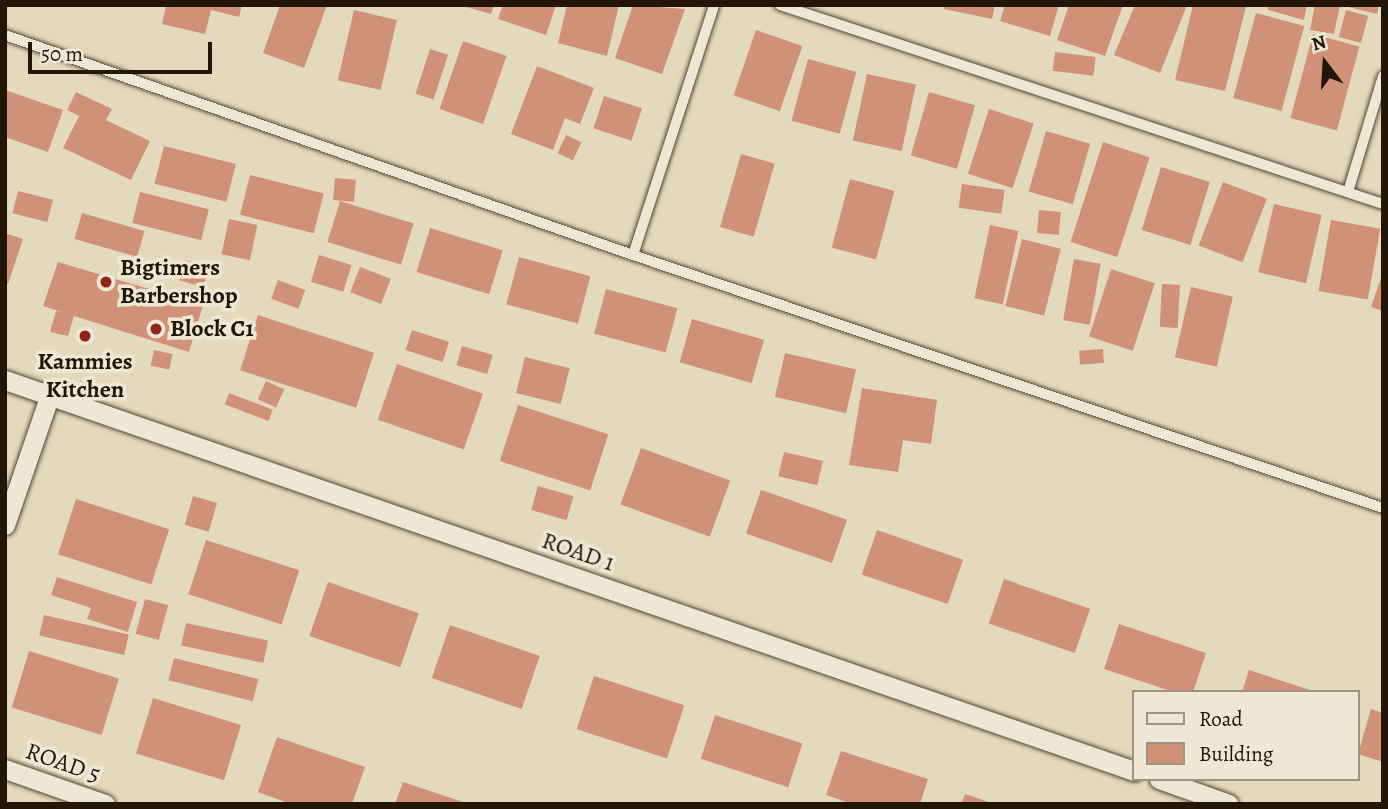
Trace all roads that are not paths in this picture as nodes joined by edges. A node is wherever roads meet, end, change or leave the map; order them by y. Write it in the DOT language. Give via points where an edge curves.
graph roads {
  1 [pos="714,5"];
  2 [pos="780,5"];
  3 [pos="5,35"];
  4 [pos="1383,76"];
  5 [pos="1348,192"];
  6 [pos="1383,204"];
  7 [pos="633,255"];
  8 [pos="5,380"];
  9 [pos="51,394"];
  10 [pos="1383,508"];
  11 [pos="5,525"];
  12 [pos="5,769"];
  13 [pos="1132,770"];
  14 [pos="1164,781"];
  15 [pos="105,804"];
  16 [pos="1229,804"];
  1 -- 7 [label="lane"];
  2 -- 5 [label="lane"];
  3 -- 7 [label="lane"];
  4 -- 5 [label="lane"];
  5 -- 6 [label="lane"];
  7 -- 10 [label="lane"];
  8 -- 9 [label="street, ROAD 1"];
  9 -- 11 [label="street"];
  9 -- 13 [label="street, ROAD 1"];
  12 -- 15 [label="street, ROAD 5"];
  14 -- 16 [label="street"];
}
